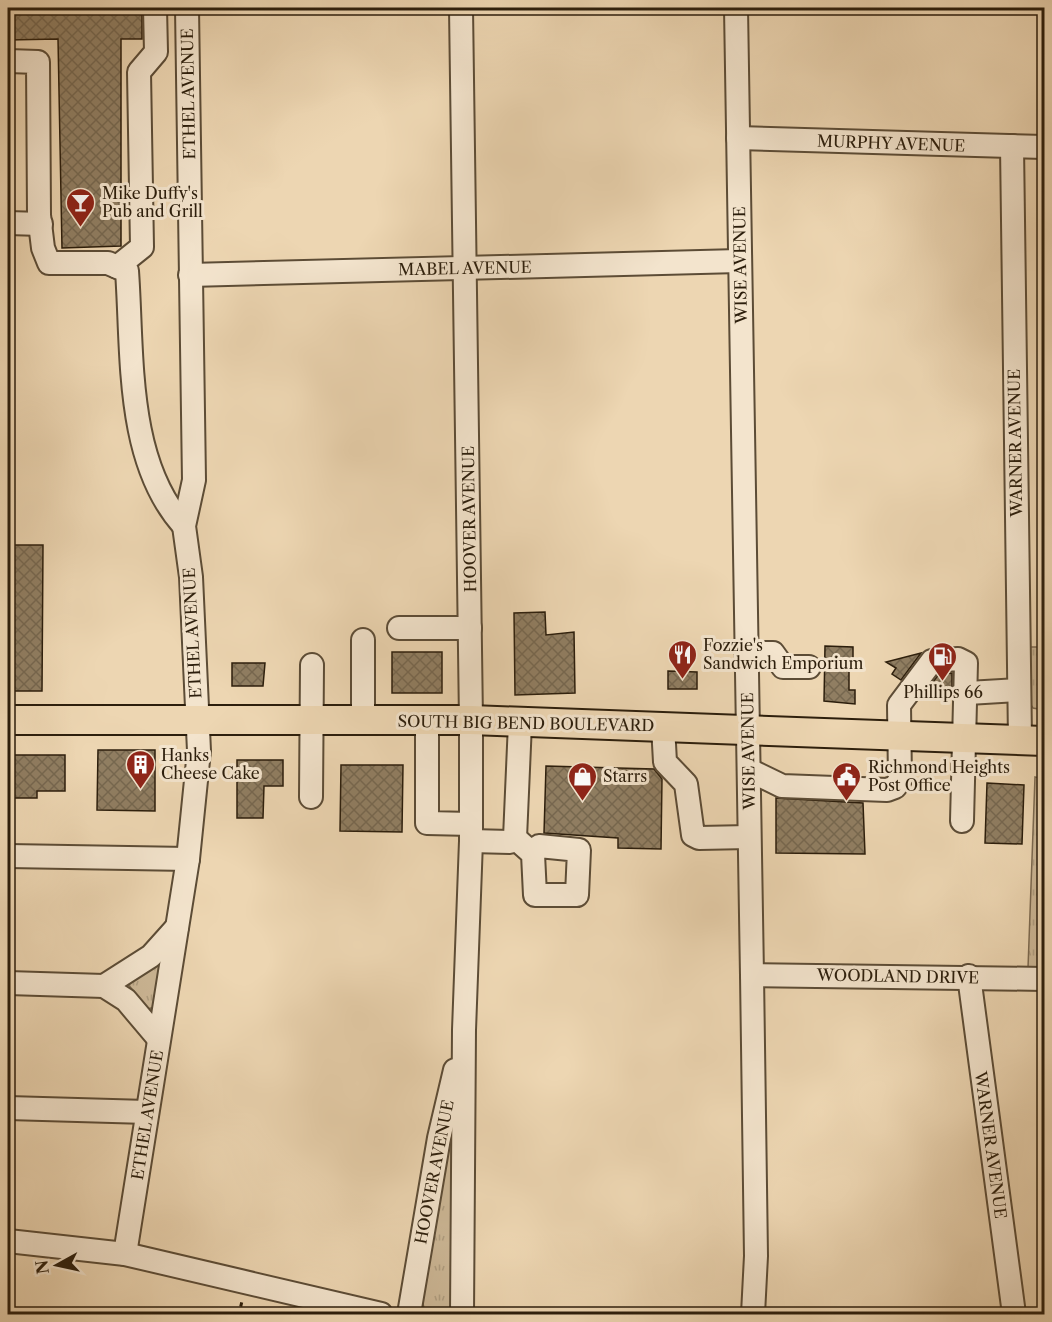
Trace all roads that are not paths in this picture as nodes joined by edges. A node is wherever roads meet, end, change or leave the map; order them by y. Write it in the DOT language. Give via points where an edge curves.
graph roads {
  1 [pos="155,8"];
  2 [pos="187,8"];
  3 [pos="461,8"];
  4 [pos="736,8"];
  5 [pos="8,61"];
  6 [pos="738,138"];
  7 [pos="1012,146"];
  8 [pos="1044,147"];
  9 [pos="8,223"];
  10 [pos="40,224"];
  11 [pos="739,261"];
  12 [pos="117,267"];
  13 [pos="466,268"];
  14 [pos="190,275"];
  15 [pos="184,526"];
  16 [pos="399,628"];
  17 [pos="470,628"];
  18 [pos="363,640"];
  19 [pos="747,653"];
  20 [pos="312,664"];
  21 [pos="809,667"];
  22 [pos="1018,690"];
  23 [pos="968,693"];
  24 [pos="8,720"];
  25 [pos="197,720"];
  26 [pos="313,720"];
  27 [pos="363,720"];
  28 [pos="427,720"];
  29 [pos="471,720"];
  30 [pos="520,723"];
  31 [pos="663,726"];
  32 [pos="748,728"];
  33 [pos="900,735"];
  34 [pos="966,737"];
  35 [pos="1032,740"];
  36 [pos="749,770"];
  37 [pos="311,797"];
  38 [pos="962,821"];
  39 [pos="471,832"];
  40 [pos="749,837"];
  41 [pos="8,856"];
  42 [pos="188,859"];
  43 [pos="177,926"];
  44 [pos="752,975"];
  45 [pos="969,976"];
  46 [pos="1044,979"];
  47 [pos="8,983"];
  48 [pos="104,986"];
  49 [pos="464,1030"];
  50 [pos="158,1038"];
  51 [pos="8,1108"];
  52 [pos="147,1112"];
  53 [pos="8,1241"];
  54 [pos="124,1254"];
  55 [pos="381,1314"];
  56 [pos="409,1314"];
  57 [pos="462,1314"];
  58 [pos="753,1314"];
  59 [pos="1014,1314"];
  1 -- 12 [label="street" via="156,52 139,72 142,247"];
  2 -- 14 [label="street, ETHEL AVENUE"];
  3 -- 13 [label="street, HOOVER AVENUE"];
  4 -- 6 [label="street, WISE AVENUE"];
  5 -- 10 [label="street" via="38,62"];
  6 -- 7 [label="street, MURPHY AVENUE"];
  6 -- 11 [label="street, WISE AVENUE"];
  7 -- 8 [label="street, MURPHY AVENUE"];
  7 -- 22 [label="street, WARNER AVENUE"];
  9 -- 10 [label="street"];
  10 -- 12 [label="street" via="43,248 50,263 108,263"];
  11 -- 13 [label="street, MABEL AVENUE"];
  11 -- 19 [label="street, WISE AVENUE"];
  12 -- 15 [label="street" via="127,271 136,413 145,452 163,494"];
  13 -- 14 [label="street, MABEL AVENUE"];
  13 -- 17 [label="street, HOOVER AVENUE"];
  14 -- 15 [label="street, ETHEL AVENUE" via="194,480"];
  15 -- 25 [label="street, ETHEL AVENUE" via="191,577"];
  16 -- 17 [label="street"];
  17 -- 29 [label="street, HOOVER AVENUE"];
  18 -- 27 [label="street"];
  19 -- 21 [label="street" via="773,653 783,667"];
  19 -- 32 [label="street, WISE AVENUE"];
  20 -- 26 [label="street"];
  22 -- 23 [label="street"];
  22 -- 35 [label="street, WARNER AVENUE"];
  23 -- 33 [label="street" via="966,663 958,659 932,661 899,705"];
  23 -- 34 [label="street"];
  24 -- 25 [label="main road, SOUTH BIG BEND BOULEVARD"];
  25 -- 26 [label="main road, SOUTH BIG BEND BOULEVARD"];
  25 -- 42 [label="street, ETHEL AVENUE" via="199,751"];
  26 -- 27 [label="main road, SOUTH BIG BEND BOULEVARD"];
  26 -- 37 [label="street"];
  27 -- 28 [label="main road, SOUTH BIG BEND BOULEVARD"];
  28 -- 29 [label="main road, SOUTH BIG BEND BOULEVARD"];
  28 -- 39 [label="street" via="427,823"];
  29 -- 30 [label="main road, SOUTH BIG BEND BOULEVARD"];
  29 -- 39 [label="street, HOOVER AVENUE"];
  30 -- 31 [label="main road, SOUTH BIG BEND BOULEVARD"];
  30 -- 39 [label="street" via="523,845"];
  31 -- 32 [label="main road, SOUTH BIG BEND BOULEVARD"];
  31 -- 40 [label="street" via="665,762 686,784 693,835"];
  32 -- 33 [label="main road, SOUTH BIG BEND BOULEVARD"];
  32 -- 36 [label="street, WISE AVENUE"];
  33 -- 34 [label="main road, SOUTH BIG BEND BOULEVARD"];
  33 -- 36 [label="street" via="900,780 887,790 782,786"];
  34 -- 35 [label="main road, SOUTH BIG BEND BOULEVARD"];
  34 -- 38 [label="street"];
  36 -- 40 [label="street, WISE AVENUE"];
  39 -- 49 [label="street, HOOVER AVENUE"];
  40 -- 44 [label="street, WISE AVENUE"];
  41 -- 42 [label="street"];
  42 -- 43 [label="street, ETHEL AVENUE"];
  43 -- 48 [label="street" via="151,956"];
  43 -- 50 [label="street, ETHEL AVENUE"];
  44 -- 45 [label="street, WOODLAND DRIVE"];
  44 -- 58 [label="street, WISE AVENUE" via="756,1256"];
  45 -- 46 [label="street, WOODLAND DRIVE"];
  45 -- 59 [label="street, WARNER AVENUE"];
  47 -- 48 [label="street"];
  48 -- 50 [label="street" via="126,1000"];
  49 -- 56 [label="street, HOOVER AVENUE" via="439,1138"];
  49 -- 57 [label="street, HOOVER AVENUE"];
  50 -- 52 [label="street, ETHEL AVENUE"];
  51 -- 52 [label="street"];
  52 -- 54 [label="street, ETHEL AVENUE"];
  53 -- 54 [label="street"];
  54 -- 55 [label="street"];
}
